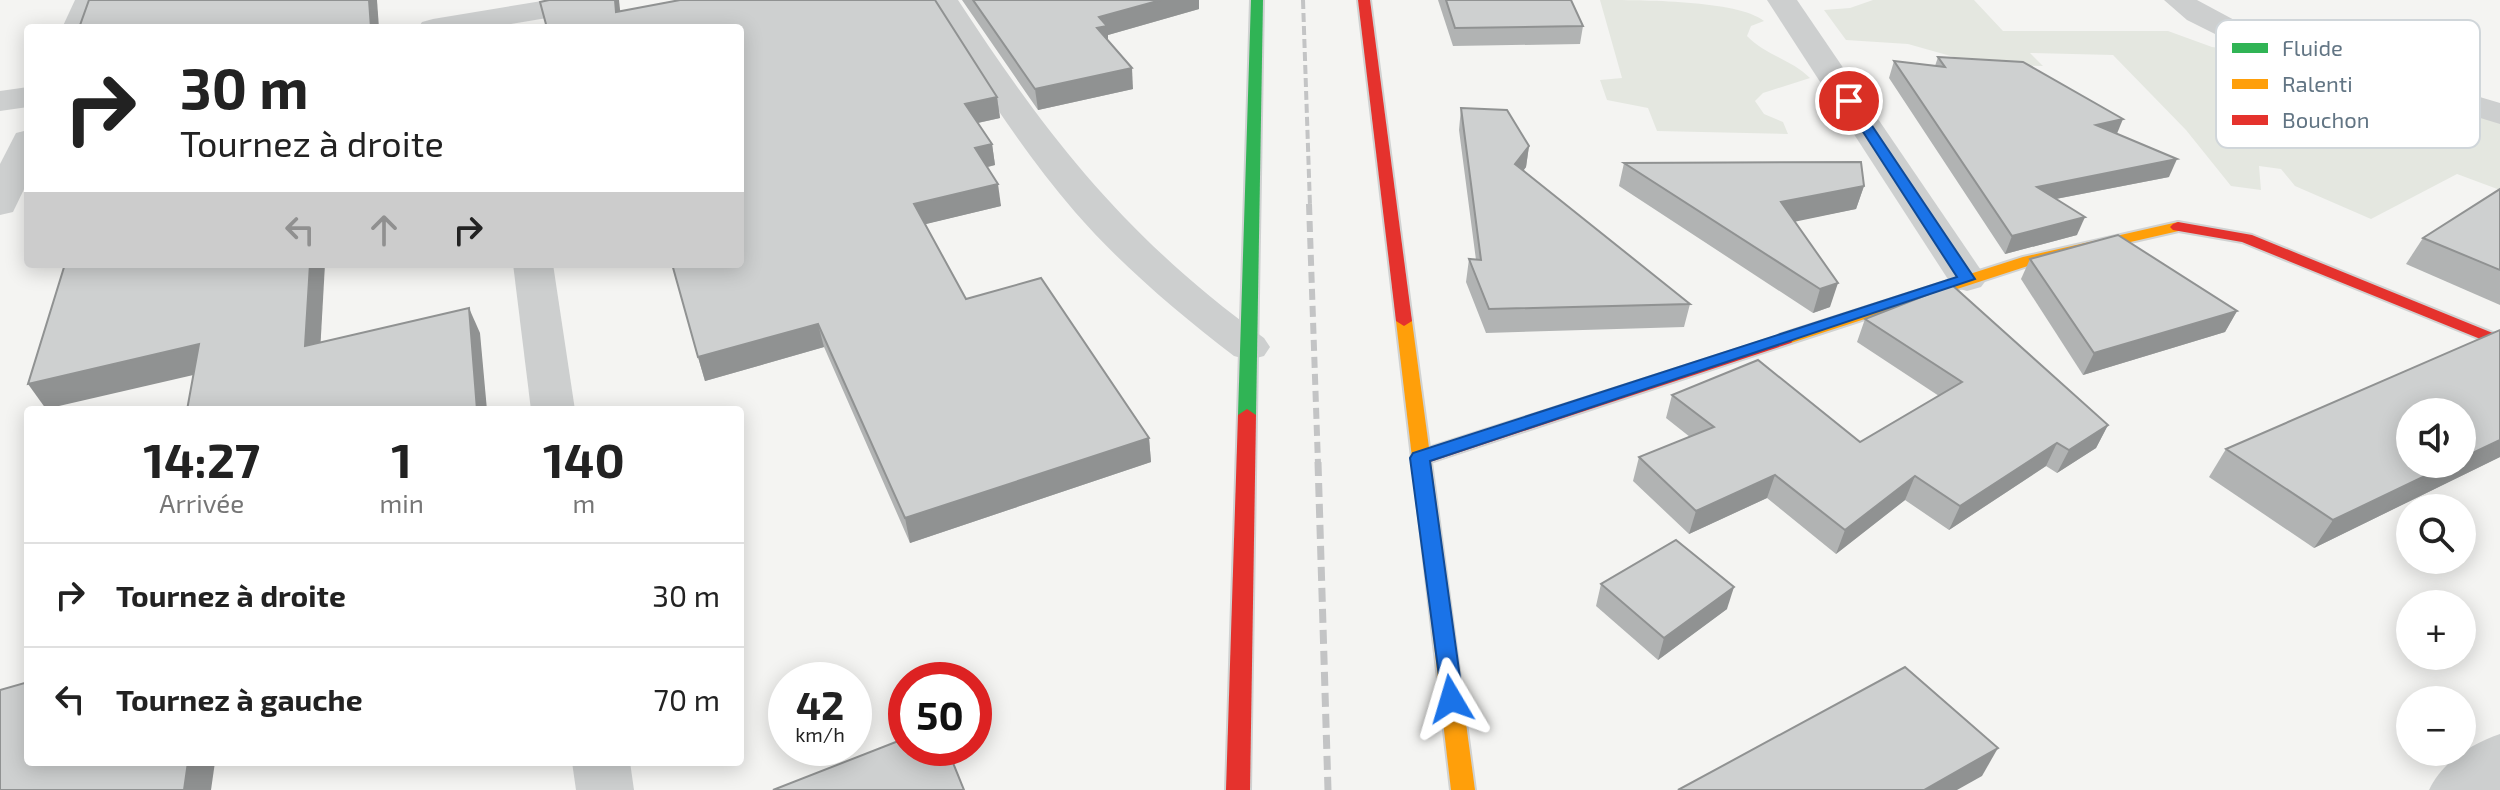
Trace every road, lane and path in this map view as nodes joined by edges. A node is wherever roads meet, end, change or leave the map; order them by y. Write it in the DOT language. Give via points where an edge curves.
graph roads {
  1 [pos="90,0"];
  2 [pos="601,0"];
  3 [pos="943,0"];
  4 [pos="1257,0"];
  5 [pos="1364,0"];
  6 [pos="1782,0"];
  7 [pos="2179,0"];
  8 [pos="499,15"];
  9 [pos="2216,23"];
  10 [pos="79,24"];
  11 [pos="453,24"];
  12 [pos="24,98"];
  13 [pos="0,101"];
  14 [pos="2480,108"];
  15 [pos="2500,114"];
  16 [pos="24,149"];
  17 [pos="0,204"];
  18 [pos="534,268"];
  19 [pos="1967,279"];
  20 [pos="2500,342"];
  21 [pos="1249,347"];
  22 [pos="552,406"];
  23 [pos="1420,458"];
  24 [pos="2500,758"];
  25 [pos="602,766"];
  26 [pos="605,790"];
  27 [pos="1238,790"];
  28 [pos="1463,790"];
  29 [pos="2458,790"];
  1 -- 10 [label="street"];
  2 -- 8 [label="street"];
  3 -- 21 [label="street" via="999,89 1089,205 1194,307"];
  4 -- 21 [label="main road"];
  5 -- 23 [label="main road"];
  6 -- 19 [label="street"];
  7 -- 9 [label="street"];
  8 -- 11 [label="street"];
  12 -- 13 [label="street"];
  14 -- 15 [label="street"];
  16 -- 17 [label="street"];
  18 -- 22 [label="street"];
  19 -- 20 [label="main road" via="2133,234 2185,226 2246,238"];
  19 -- 23 [label="main road"];
  21 -- 27 [label="main road"];
  23 -- 28 [label="main road"];
  24 -- 29 [label="street"];
  25 -- 26 [label="street"];
}
